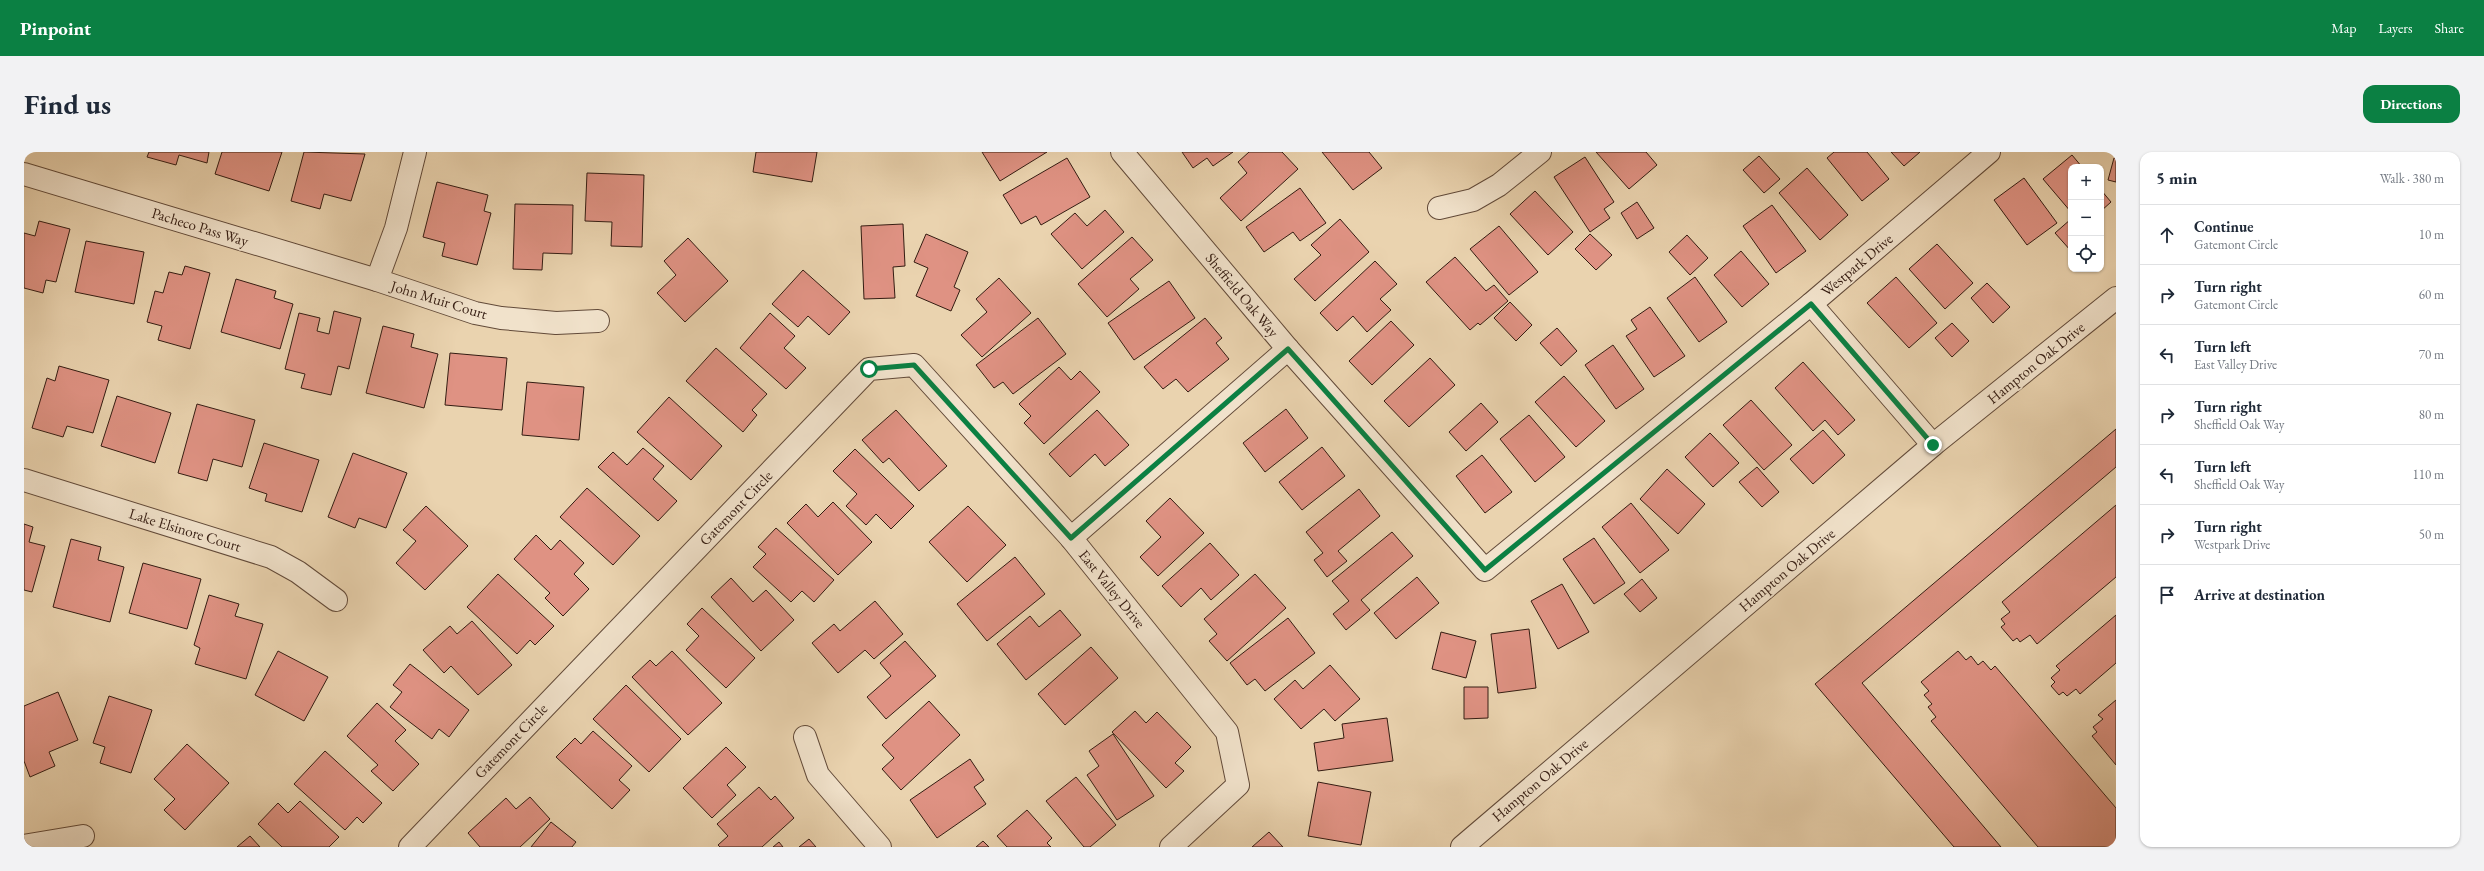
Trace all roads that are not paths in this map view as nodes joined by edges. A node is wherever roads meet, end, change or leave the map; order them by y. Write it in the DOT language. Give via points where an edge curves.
graph roads {
  1 [pos="415,152"];
  2 [pos="1122,152"];
  3 [pos="1540,152"];
  4 [pos="1989,152"];
  5 [pos="24,174"];
  6 [pos="1439,208"];
  7 [pos="377,280"];
  8 [pos="2116,298"];
  9 [pos="1811,304"];
  10 [pos="598,321"];
  11 [pos="1288,349"];
  12 [pos="1933,445"];
  13 [pos="24,480"];
  14 [pos="1071,538"];
  15 [pos="336,600"];
  16 [pos="805,737"];
  17 [pos="83,836"];
  18 [pos="24,846"];
  19 [pos="410,847"];
  20 [pos="880,847"];
  21 [pos="1171,847"];
  22 [pos="1462,847"];
  1 -- 7 [label="street" via="396,228"];
  2 -- 11 [label="street, Sheffield Oak Way"];
  3 -- 6 [label="street" via="1499,185 1473,200"];
  4 -- 9 [label="street, Westpark Drive"];
  5 -- 7 [label="street, Pacheco Pass Way"];
  7 -- 10 [label="street, John Muir Court" via="448,305 501,318 556,322"];
  8 -- 12 [label="street, Hampton Oak Drive"];
  9 -- 11 [label="street, Sheffield Oak Way" via="1485,570"];
  9 -- 12 [label="street, Westpark Drive"];
  11 -- 14 [label="street, East Valley Drive"];
  12 -- 22 [label="street, Hampton Oak Drive"];
  13 -- 15 [label="street, Lake Elsinore Court" via="271,557 298,572"];
  14 -- 19 [label="street, Gatemont Circle" via="914,365 869,369"];
  14 -- 21 [label="street, East Valley Drive" via="1227,732 1238,785"];
  16 -- 20 [label="street" via="818,775"];
  17 -- 18 [label="street"];
}
